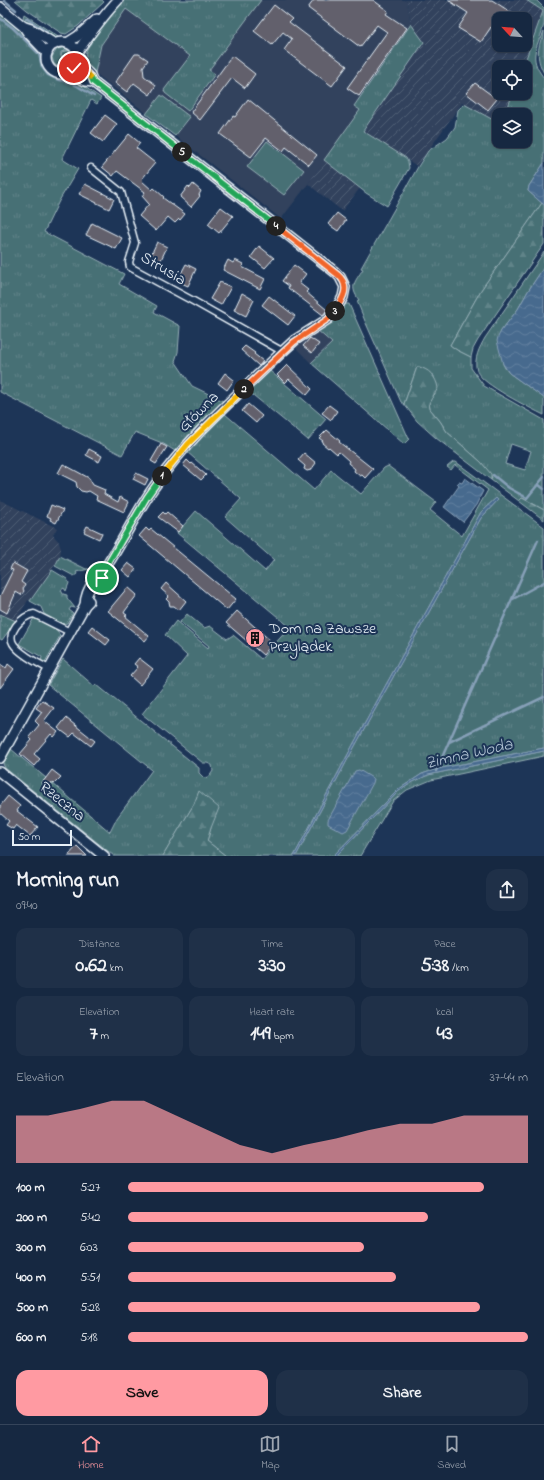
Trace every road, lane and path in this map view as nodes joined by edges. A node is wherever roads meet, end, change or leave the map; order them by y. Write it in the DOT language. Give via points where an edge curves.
graph roads {
  1 [pos="118,0"];
  2 [pos="0,7"];
  3 [pos="102,17"];
  4 [pos="24,27"];
  5 [pos="67,43"];
  6 [pos="55,44"];
  7 [pos="77,52"];
  8 [pos="47,54"];
  9 [pos="77,62"];
  10 [pos="69,72"];
  11 [pos="93,82"];
  12 [pos="91,168"];
  13 [pos="282,352"];
  14 [pos="70,632"];
  15 [pos="49,670"];
  16 [pos="0,758"];
  17 [pos="0,772"];
  18 [pos="104,856"];
  1 -- 3 [label="street"];
  2 -- 4 [label="street"];
  3 -- 5 [label="street"];
  3 -- 7 [label="street"];
  4 -- 6 [label="street"];
  4 -- 8 [label="street"];
  5 -- 6 [label="street"];
  5 -- 7 [label="street"];
  6 -- 8 [label="street"];
  7 -- 9 [label="street"];
  8 -- 10 [label="street" via="47,63 52,70 62,74"];
  9 -- 10 [label="street"];
  9 -- 11 [label="street" via="90,75"];
  10 -- 11 [label="street" via="85,81"];
  11 -- 13 [label="street, Główna" via="338,275 345,290 335,310 328,319"];
  12 -- 13 [label="street, Strusia" via="121,192 135,243 130,267"];
  13 -- 14 [label="street, Główna" via="196,436 147,497"];
  14 -- 15 [label="street, Główna"];
  14 -- 15 [label="street" via="34,614 24,618 14,629 12,640 15,647"];
  15 -- 16 [label="street, Główna"];
  17 -- 18 [label="street, Rzeczna"];
}
